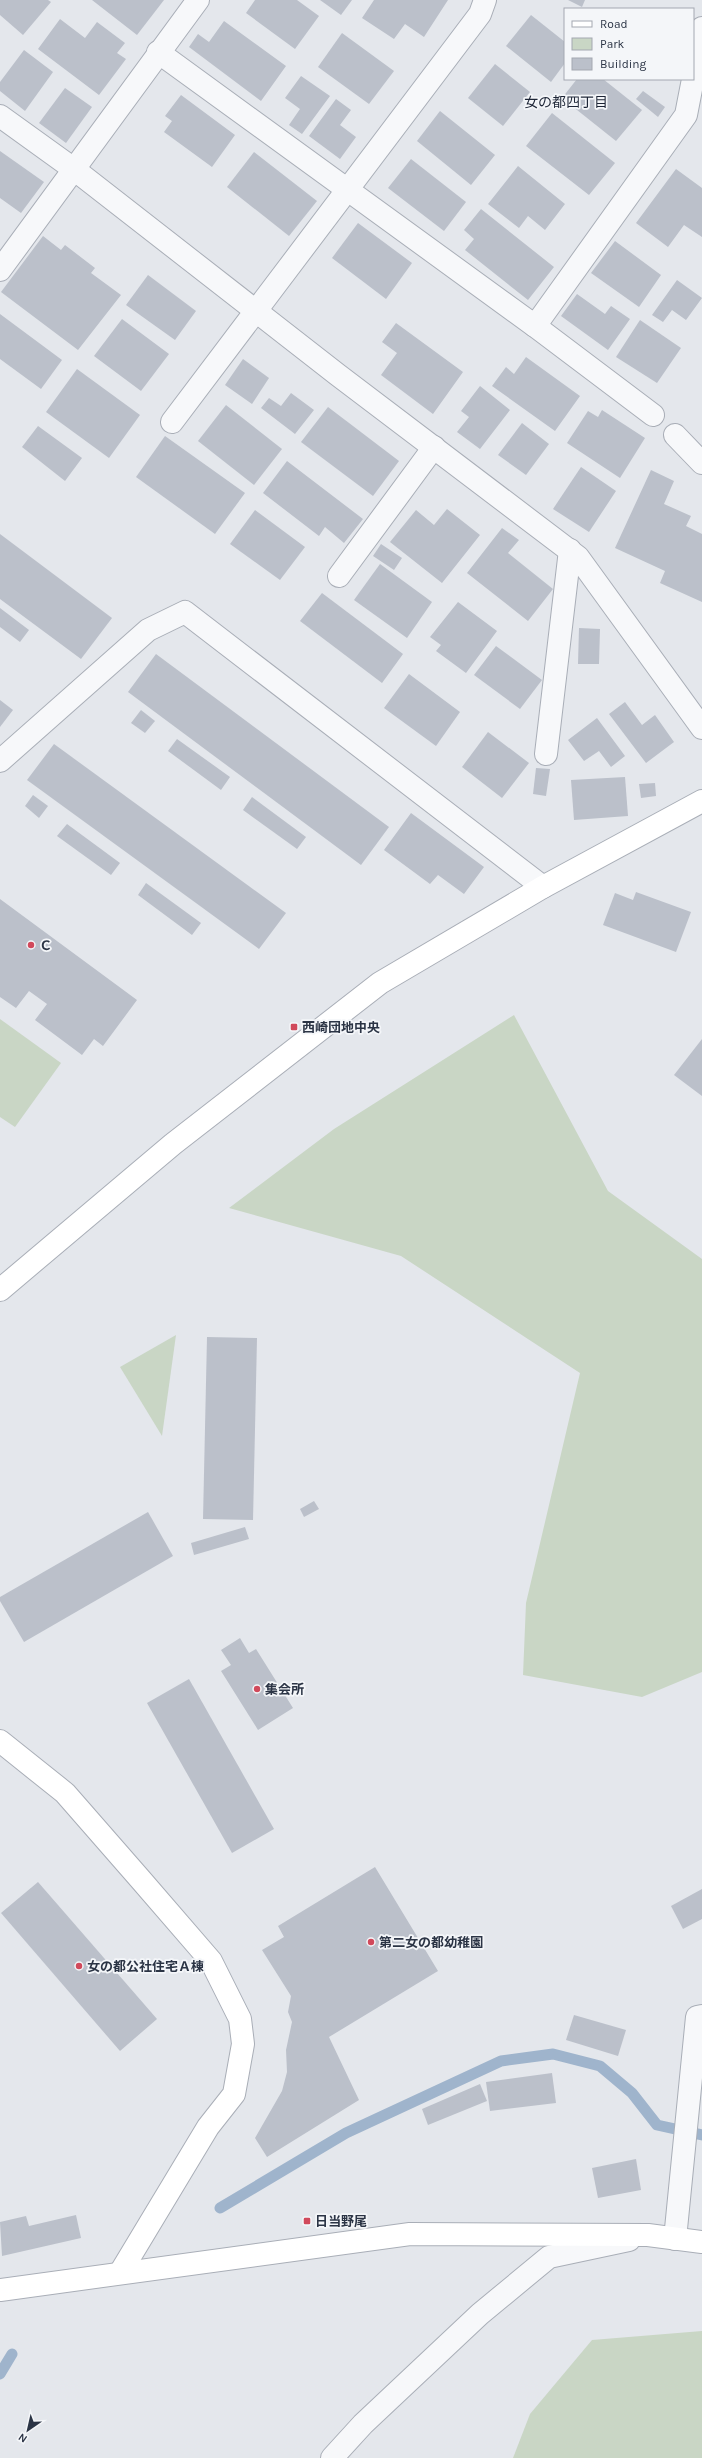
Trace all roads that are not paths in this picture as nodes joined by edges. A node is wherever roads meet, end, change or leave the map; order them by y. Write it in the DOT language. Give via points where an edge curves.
graph roads {
  1 [pos="198,0"];
  2 [pos="485,0"];
  3 [pos="702,28"];
  4 [pos="158,52"];
  5 [pos="694,72"];
  6 [pos="693,80"];
  7 [pos="0,116"];
  8 [pos="75,170"];
  9 [pos="347,189"];
  10 [pos="0,270"];
  11 [pos="255,310"];
  12 [pos="535,326"];
  13 [pos="653,415"];
  14 [pos="172,422"];
  15 [pos="675,435"];
  16 [pos="434,447"];
  17 [pos="702,463"];
  18 [pos="570,550"];
  19 [pos="339,576"];
  20 [pos="702,728"];
  21 [pos="546,754"];
  22 [pos="0,761"];
  23 [pos="702,801"];
  24 [pos="543,887"];
  25 [pos="0,1290"];
  26 [pos="0,1741"];
  27 [pos="702,2016"];
  28 [pos="648,2236"];
  29 [pos="675,2239"];
  30 [pos="702,2242"];
  31 [pos="120,2273"];
  32 [pos="0,2290"];
  33 [pos="332,2458"];
  1 -- 4 [label="street"];
  2 -- 9 [label="street" via="480,14"];
  3 -- 5 [label="street"];
  4 -- 8 [label="street"];
  4 -- 9 [label="street"];
  6 -- 12 [label="street" via="686,115"];
  7 -- 8 [label="street"];
  8 -- 10 [label="street"];
  8 -- 11 [label="street"];
  9 -- 11 [label="street"];
  9 -- 12 [label="street"];
  11 -- 14 [label="street"];
  11 -- 16 [label="street"];
  12 -- 13 [label="street"];
  15 -- 17 [label="street"];
  16 -- 18 [label="street"];
  16 -- 19 [label="street"];
  18 -- 20 [label="street" via="578,557"];
  18 -- 21 [label="street"];
  22 -- 24 [label="street" via="148,630 185,612"];
  23 -- 24 [label="street"];
  24 -- 25 [label="street" via="380,983 174,1144"];
  26 -- 31 [label="street" via="65,1793 211,1961 240,2019 243,2044 234,2094 208,2127"];
  27 -- 29 [label="street" via="698,2017"];
  28 -- 29 [label="street"];
  28 -- 31 [label="street" via="410,2234"];
  28 -- 33 [label="street" via="549,2257 480,2314 363,2424"];
  29 -- 30 [label="street"];
  31 -- 32 [label="street"];
}
